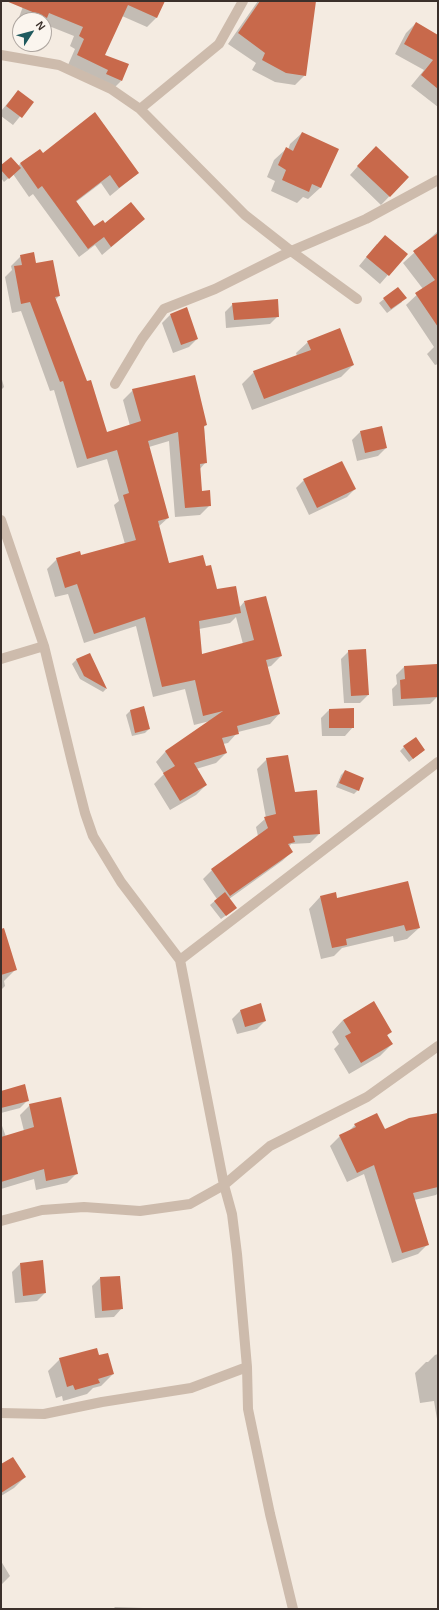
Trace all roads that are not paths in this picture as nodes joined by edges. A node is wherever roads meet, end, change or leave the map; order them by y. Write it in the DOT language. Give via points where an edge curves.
graph roads {
  1 [pos="242,1"];
  2 [pos="1,55"];
  3 [pos="140,109"];
  4 [pos="438,180"];
  5 [pos="291,251"];
  6 [pos="356,300"];
  7 [pos="115,384"];
  8 [pos="1,520"];
  9 [pos="44,646"];
  10 [pos="1,659"];
  11 [pos="438,762"];
  12 [pos="180,960"];
  13 [pos="438,1046"];
  14 [pos="224,1185"];
  15 [pos="1,1221"];
  16 [pos="247,1367"];
  17 [pos="1,1413"];
  18 [pos="293,1609"];
  1 -- 3 [label="street" via="219,44"];
  2 -- 3 [label="street" via="59,65 111,89"];
  3 -- 5 [label="street" via="245,215"];
  4 -- 5 [label="street" via="366,219"];
  5 -- 6 [label="street"];
  5 -- 7 [label="street" via="215,289 164,309 142,339"];
  8 -- 9 [label="street"];
  9 -- 10 [label="street"];
  9 -- 12 [label="street" via="85,813 93,836 121,882"];
  11 -- 12 [label="street"];
  12 -- 14 [label="street"];
  13 -- 14 [label="street" via="367,1097 270,1146"];
  14 -- 15 [label="street" via="190,1204 140,1211 84,1207 42,1210"];
  14 -- 16 [label="street" via="237,1247"];
  16 -- 17 [label="street" via="190,1388 44,1414"];
  16 -- 18 [label="street" via="248,1409"];
}
